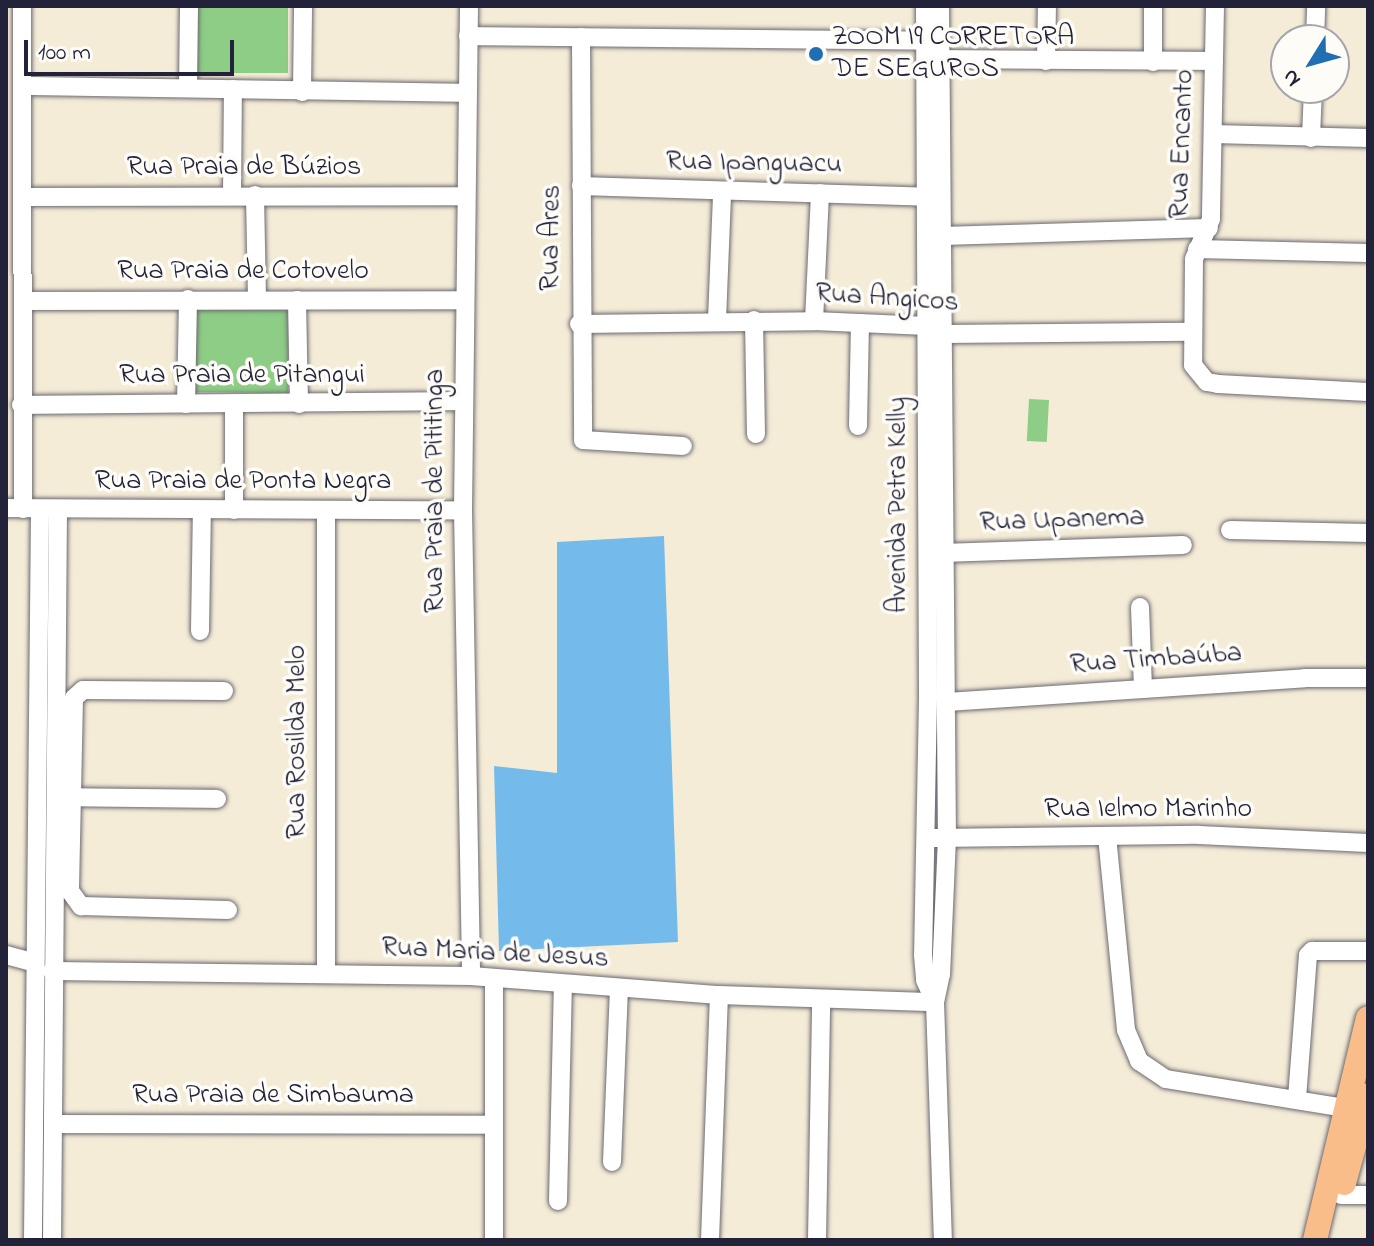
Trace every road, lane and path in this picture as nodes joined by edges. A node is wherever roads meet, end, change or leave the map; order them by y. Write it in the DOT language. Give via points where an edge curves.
graph roads {
  1 [pos="22,6"];
  2 [pos="189,6"];
  3 [pos="303,6"];
  4 [pos="469,6"];
  5 [pos="925,6"];
  6 [pos="940,6"];
  7 [pos="1047,6"];
  8 [pos="1153,6"];
  9 [pos="1215,6"];
  10 [pos="468,36"];
  11 [pos="581,37"];
  12 [pos="924,41"];
  13 [pos="939,59"];
  14 [pos="1046,61"];
  15 [pos="1214,61"];
  16 [pos="1153,62"];
  17 [pos="24,86"];
  18 [pos="188,88"];
  19 [pos="233,89"];
  20 [pos="302,92"];
  21 [pos="466,93"];
  22 [pos="1312,104"];
  23 [pos="1213,134"];
  24 [pos="1311,138"];
  25 [pos="1368,138"];
  26 [pos="581,186"];
  27 [pos="722,193"];
  28 [pos="820,193"];
  29 [pos="255,195"];
  30 [pos="232,196"];
  31 [pos="464,196"];
  32 [pos="926,197"];
  33 [pos="18,206"];
  34 [pos="1209,228"];
  35 [pos="942,236"];
  36 [pos="1197,249"];
  37 [pos="1368,253"];
  38 [pos="188,299"];
  39 [pos="257,299"];
  40 [pos="297,300"];
  41 [pos="464,300"];
  42 [pos="23,301"];
  43 [pos="717,320"];
  44 [pos="754,320"];
  45 [pos="814,321"];
  46 [pos="860,323"];
  47 [pos="579,324"];
  48 [pos="935,330"];
  49 [pos="1191,332"];
  50 [pos="14,360"];
  51 [pos="1368,392"];
  52 [pos="463,401"];
  53 [pos="186,404"];
  54 [pos="234,404"];
  55 [pos="299,404"];
  56 [pos="21,405"];
  57 [pos="858,426"];
  58 [pos="756,434"];
  59 [pos="683,446"];
  60 [pos="32,509"];
  61 [pos="202,510"];
  62 [pos="234,510"];
  63 [pos="326,510"];
  64 [pos="463,510"];
  65 [pos="1230,530"];
  66 [pos="1368,533"];
  67 [pos="1183,545"];
  68 [pos="942,553"];
  69 [pos="1140,607"];
  70 [pos="200,631"];
  71 [pos="1368,678"];
  72 [pos="1143,689"];
  73 [pos="224,691"];
  74 [pos="947,702"];
  75 [pos="62,798"];
  76 [pos="217,799"];
  77 [pos="1107,836"];
  78 [pos="947,838"];
  79 [pos="927,839"];
  80 [pos="1368,843"];
  81 [pos="228,910"];
  82 [pos="1367,951"];
  83 [pos="6,955"];
  84 [pos="33,962"];
  85 [pos="52,971"];
  86 [pos="326,973"];
  87 [pos="471,976"];
  88 [pos="494,981"];
  89 [pos="563,986"];
  90 [pos="619,989"];
  91 [pos="719,995"];
  92 [pos="821,999"];
  93 [pos="935,1002"];
  94 [pos="1368,1018"];
  95 [pos="1297,1098"];
  96 [pos="1362,1105"];
  97 [pos="53,1124"];
  98 [pos="493,1125"];
  99 [pos="612,1162"];
  100 [pos="1341,1195"];
  101 [pos="1368,1195"];
  102 [pos="558,1201"];
  103 [pos="33,1240"];
  104 [pos="52,1240"];
  105 [pos="494,1240"];
  106 [pos="710,1240"];
  107 [pos="817,1240"];
  108 [pos="943,1240"];
  109 [pos="1315,1240"];
  110 [pos="1330,1240"];
  1 -- 17 [label="street"];
  2 -- 18 [label="street"];
  3 -- 20 [label="street"];
  4 -- 10 [label="street, Rua Praia de Pititinga"];
  5 -- 12 [label="street, Avenida Petra Kelly"];
  6 -- 13 [label="street, Avenida Petra Kelly"];
  7 -- 14 [label="street"];
  8 -- 16 [label="street"];
  9 -- 15 [label="street, Rua Encanto"];
  10 -- 11 [label="street"];
  10 -- 21 [label="street, Rua Praia de Pititinga"];
  11 -- 12 [label="street"];
  11 -- 26 [label="street, Rua Ares"];
  12 -- 32 [label="street, Avenida Petra Kelly"];
  13 -- 14 [label="street"];
  13 -- 35 [label="street, Avenida Petra Kelly"];
  14 -- 16 [label="street"];
  15 -- 16 [label="street"];
  15 -- 23 [label="street, Rua Encanto"];
  17 -- 18 [label="street"];
  17 -- 33 [label="street"];
  18 -- 19 [label="street"];
  19 -- 20 [label="street"];
  19 -- 30 [label="street"];
  20 -- 21 [label="street"];
  21 -- 31 [label="street, Rua Praia de Pititinga"];
  22 -- 24 [label="street"];
  23 -- 24 [label="street"];
  23 -- 34 [label="street, Rua Encanto"];
  24 -- 25 [label="street"];
  26 -- 27 [label="street, Rua Ipanguacu"];
  26 -- 47 [label="street, Rua Ares"];
  27 -- 28 [label="street, Rua Ipanguacu"];
  27 -- 43 [label="street"];
  28 -- 32 [label="street, Rua Ipanguacu"];
  28 -- 45 [label="street"];
  29 -- 30 [label="street, Rua Praia de Búzios"];
  29 -- 31 [label="street, Rua Praia de Búzios"];
  29 -- 39 [label="street"];
  30 -- 33 [label="street, Rua Praia de Búzios"];
  31 -- 41 [label="street, Rua Praia de Pititinga"];
  32 -- 48 [label="street, Avenida Petra Kelly"];
  33 -- 42 [label="street"];
  34 -- 35 [label="street"];
  34 -- 36 [label="street, Rua Encanto"];
  35 -- 48 [label="street, Avenida Petra Kelly"];
  36 -- 37 [label="street"];
  36 -- 49 [label="street, Rua Encanto"];
  38 -- 39 [label="street, Rua Praia de Cotovelo"];
  38 -- 42 [label="street, Rua Praia de Cotovelo"];
  38 -- 53 [label="street"];
  39 -- 40 [label="street, Rua Praia de Cotovelo"];
  40 -- 41 [label="street, Rua Praia de Cotovelo"];
  40 -- 55 [label="street"];
  41 -- 52 [label="street, Rua Praia de Pititinga"];
  42 -- 50 [label="street"];
  43 -- 44 [label="street, Rua Angicos"];
  43 -- 47 [label="street, Rua Angicos"];
  44 -- 45 [label="street, Rua Angicos"];
  44 -- 58 [label="street"];
  45 -- 46 [label="street, Rua Angicos"];
  46 -- 48 [label="street, Rua Angicos"];
  46 -- 57 [label="street"];
  47 -- 59 [label="street, Rua Ares" via="583,440"];
  48 -- 49 [label="street, Rua Angicos"];
  48 -- 68 [label="street, Avenida Petra Kelly"];
  48 -- 79 [label="street, Avenida Petra Kelly"];
  49 -- 51 [label="street, Rua Encanto" via="1193,365 1218,384"];
  50 -- 56 [label="street"];
  52 -- 55 [label="street, Rua Praia de Pitangui"];
  52 -- 64 [label="street, Rua Praia de Pititinga"];
  53 -- 54 [label="street, Rua Praia de Pitangui"];
  53 -- 56 [label="street, Rua Praia de Pitangui"];
  54 -- 55 [label="street, Rua Praia de Pitangui"];
  54 -- 62 [label="street"];
  56 -- 60 [label="street"];
  60 -- 61 [label="street, Rua Praia de Ponta Negra"];
  60 -- 75 [label="street"];
  60 -- 84 [label="street"];
  61 -- 62 [label="street, Rua Praia de Ponta Negra"];
  61 -- 70 [label="street"];
  62 -- 63 [label="street, Rua Praia de Ponta Negra"];
  63 -- 64 [label="street, Rua Praia de Ponta Negra"];
  63 -- 86 [label="street, Rua Rosilda Melo"];
  64 -- 87 [label="street, Rua Praia de Pititinga"];
  65 -- 66 [label="street"];
  67 -- 68 [label="street, Rua Upanema"];
  68 -- 74 [label="street, Avenida Petra Kelly"];
  69 -- 72 [label="street"];
  71 -- 72 [label="street, Rua Timbaúba"];
  72 -- 74 [label="street, Rua Timbaúba"];
  73 -- 75 [label="street" via="78,694"];
  74 -- 78 [label="street, Avenida Petra Kelly"];
  75 -- 76 [label="street"];
  75 -- 81 [label="street" via="75,904"];
  75 -- 85 [label="street"];
  77 -- 78 [label="street, Rua Ielmo Marinho"];
  77 -- 80 [label="street, Rua Ielmo Marinho"];
  77 -- 95 [label="street" via="1126,1030 1139,1061 1166,1079"];
  78 -- 79 [label="street, Rua Ielmo Marinho"];
  78 -- 93 [label="street, Avenida Petra Kelly"];
  79 -- 93 [label="street, Avenida Petra Kelly" via="923,955 925,980"];
  82 -- 95 [label="street" via="1308,955"];
  83 -- 84 [label="street"];
  84 -- 103 [label="street"];
  85 -- 86 [label="street, Rua Maria de Jesus"];
  85 -- 97 [label="street"];
  86 -- 87 [label="street, Rua Maria de Jesus"];
  87 -- 88 [label="street, Rua Maria de Jesus"];
  88 -- 89 [label="street, Rua Maria de Jesus"];
  88 -- 98 [label="street"];
  89 -- 90 [label="street, Rua Maria de Jesus"];
  89 -- 102 [label="street"];
  90 -- 91 [label="street, Rua Maria de Jesus"];
  90 -- 99 [label="street"];
  91 -- 92 [label="street, Rua Maria de Jesus"];
  91 -- 106 [label="street"];
  92 -- 93 [label="street, Rua Maria de Jesus"];
  92 -- 107 [label="street"];
  93 -- 108 [label="street, Avenida Petra Kelly"];
  94 -- 96 [label="main road"];
  95 -- 96 [label="street"];
  96 -- 100 [label="main road"];
  96 -- 109 [label="main road"];
  97 -- 98 [label="street, Rua Praia de Simbauma"];
  97 -- 104 [label="street"];
  98 -- 105 [label="street"];
  100 -- 101 [label="street"];
  100 -- 110 [label="main road"];
}
